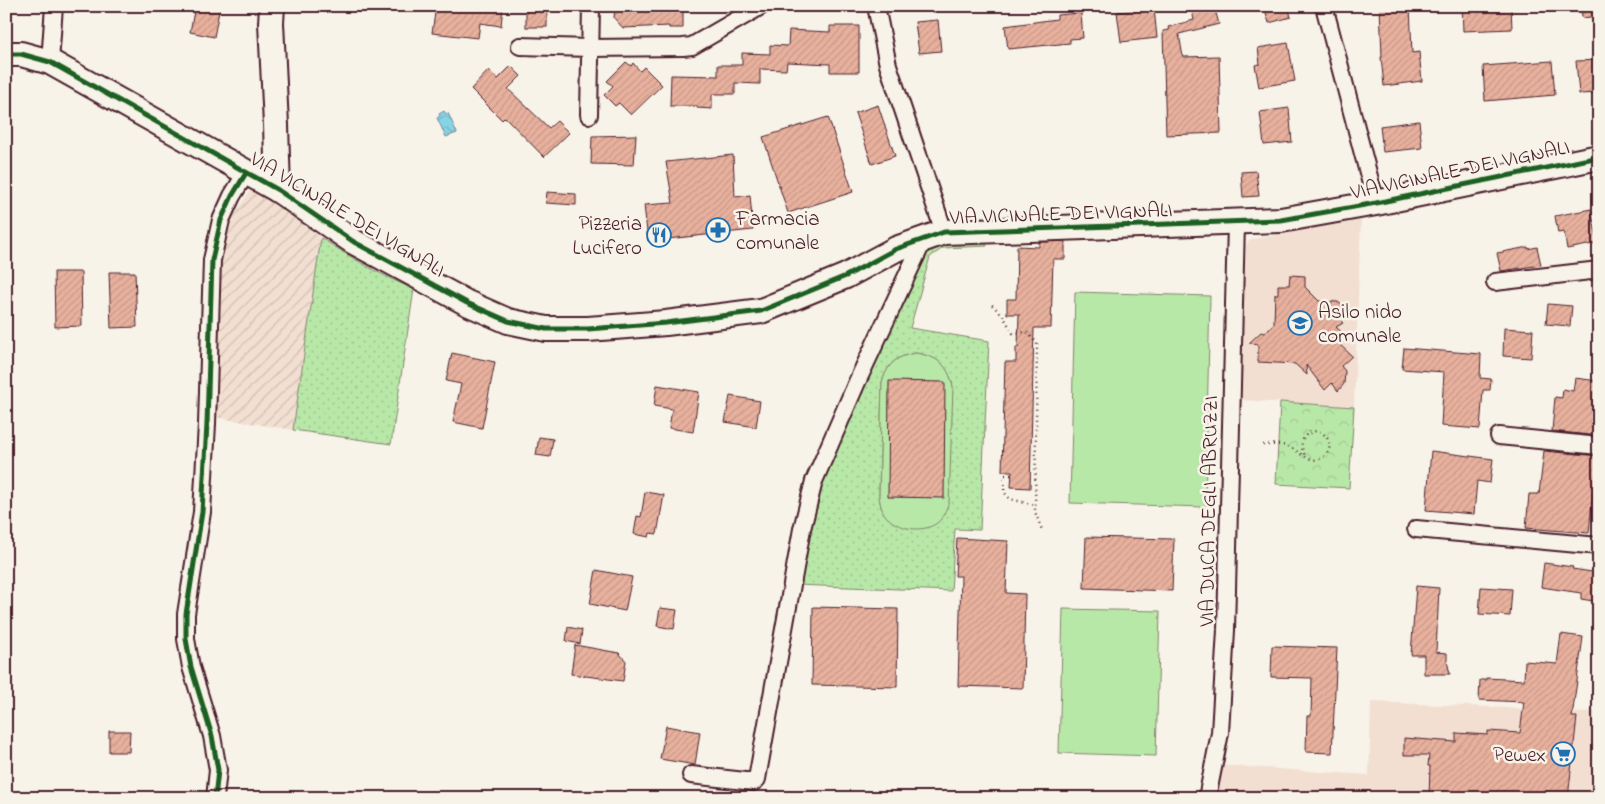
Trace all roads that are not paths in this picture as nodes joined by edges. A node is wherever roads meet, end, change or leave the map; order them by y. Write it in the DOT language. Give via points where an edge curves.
graph roads {
  1 [pos="54,6"];
  2 [pos="272,6"];
  3 [pos="591,6"];
  4 [pos="761,6"];
  5 [pos="876,6"];
  6 [pos="1324,6"];
  7 [pos="520,46"];
  8 [pos="590,48"];
  9 [pos="6,54"];
  10 [pos="50,62"];
  11 [pos="589,115"];
  12 [pos="1599,157"];
  13 [pos="246,172"];
  14 [pos="278,190"];
  15 [pos="1376,203"];
  16 [pos="1236,223"];
  17 [pos="934,235"];
  18 [pos="1599,270"];
  19 [pos="1495,282"];
  20 [pos="1499,436"];
  21 [pos="1599,446"];
  22 [pos="1416,529"];
  23 [pos="1599,546"];
  24 [pos="690,774"];
  25 [pos="216,798"];
  26 [pos="1207,798"];
  1 -- 10 [label="street"];
  2 -- 14 [label="street"];
  3 -- 8 [label="street"];
  4 -- 8 [label="street" via="692,46"];
  5 -- 17 [label="street" via="888,64"];
  6 -- 15 [label="street"];
  7 -- 8 [label="street"];
  8 -- 11 [label="street"];
  9 -- 10 [label="street, VIA VICINALE DEI VIGNALI" via="21,54"];
  10 -- 13 [label="street, VIA VICINALE DEI VIGNALI"];
  12 -- 15 [label="street, VIA VICINALE DEI VIGNALI"];
  13 -- 14 [label="street, VIA VICINALE DEI VIGNALI"];
  13 -- 25 [label="street" via="221,220 212,260 208,424 202,512 186,614 191,667 212,736 218,770"];
  14 -- 17 [label="street, VIA VICINALE DEI VIGNALI" via="354,242 468,304 508,321 546,329 666,323 761,310 846,276 896,249"];
  15 -- 16 [label="street, VIA VICINALE DEI VIGNALI" via="1281,220"];
  16 -- 17 [label="street, VIA VICINALE DEI VIGNALI"];
  16 -- 26 [label="street, VIA DUCA DEGLI ABRUZZI" via="1226,630 1220,733"];
  17 -- 24 [label="street" via="857,382 814,481 800,537 757,779 754,782"];
  18 -- 19 [label="street"];
  20 -- 21 [label="street"];
  22 -- 23 [label="street"];
}
